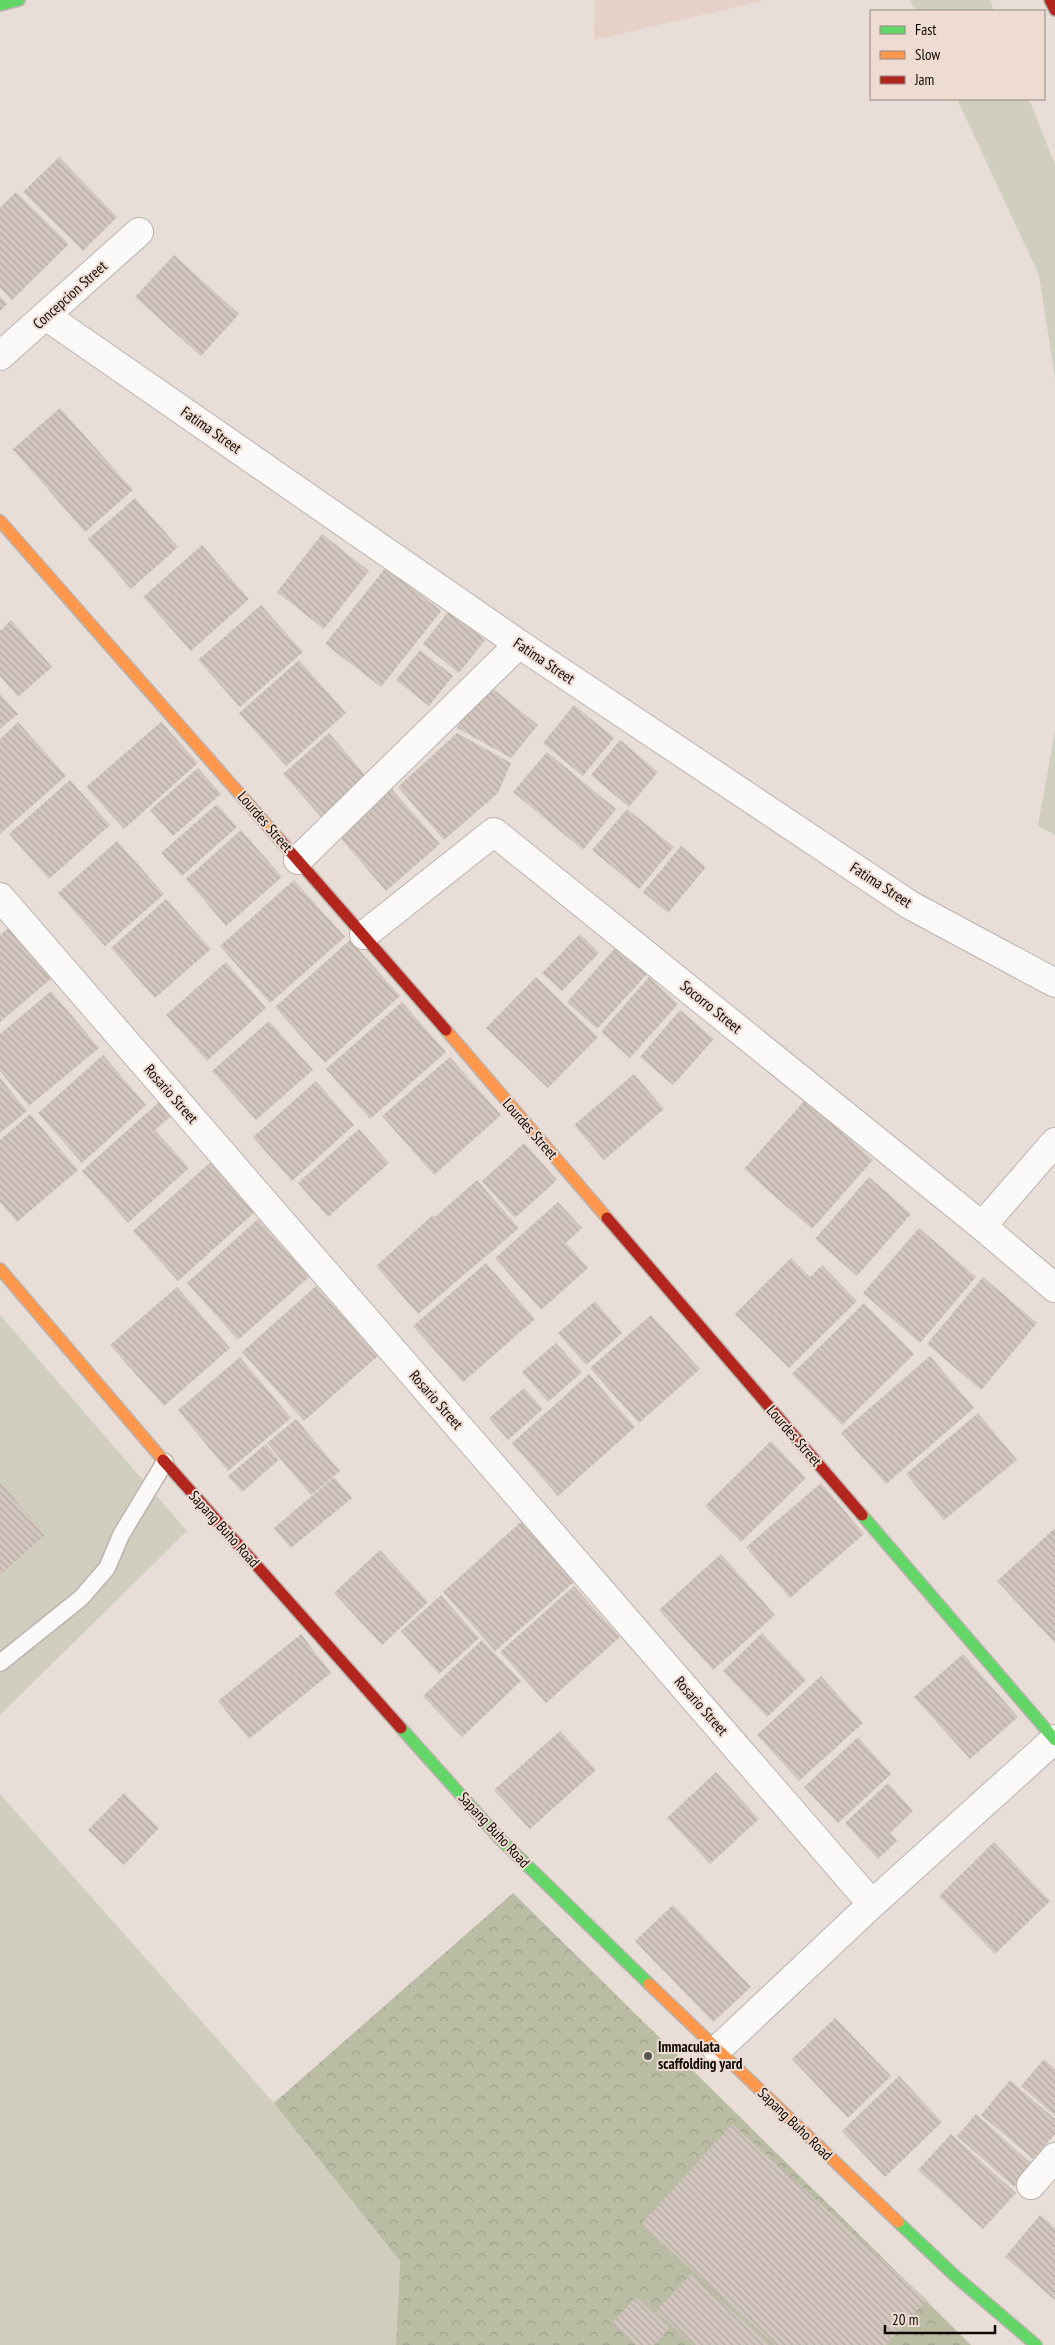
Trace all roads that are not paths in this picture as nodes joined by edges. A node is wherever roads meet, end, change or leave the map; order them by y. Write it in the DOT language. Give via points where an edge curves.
graph roads {
  1 [pos="19,0"];
  2 [pos="1050,0"];
  3 [pos="0,5"];
  4 [pos="1055,10"];
  5 [pos="139,232"];
  6 [pos="46,316"];
  7 [pos="0,356"];
  8 [pos="0,521"];
  9 [pos="519,644"];
  10 [pos="298,860"];
  11 [pos="0,896"];
  12 [pos="364,935"];
  13 [pos="1055,983"];
  14 [pos="1055,1142"];
  15 [pos="982,1226"];
  16 [pos="0,1269"];
  17 [pos="1055,1288"];
  18 [pos="165,1462"];
  19 [pos="0,1663"];
  20 [pos="1055,1739"];
  21 [pos="872,1904"];
  22 [pos="717,2050"];
  23 [pos="1055,2157"];
  24 [pos="1031,2185"];
  25 [pos="1036,2345"];
  1 -- 3 [label="street"];
  2 -- 4 [label="street"];
  5 -- 6 [label="street, Concepcion Street"];
  6 -- 7 [label="street, Concepcion Street"];
  6 -- 9 [label="street, Fatima Street"];
  8 -- 10 [label="street, Lourdes Street"];
  9 -- 10 [label="street"];
  9 -- 13 [label="street, Fatima Street" via="910,905"];
  10 -- 12 [label="street, Lourdes Street"];
  11 -- 21 [label="street, Rosario Street"];
  12 -- 15 [label="street, Socorro Street" via="494,832"];
  12 -- 20 [label="street, Lourdes Street"];
  14 -- 15 [label="street"];
  15 -- 17 [label="street, Socorro Street"];
  16 -- 18 [label="street, Sapang Buho Road"];
  18 -- 19 [label="lane" via="121,1535 106,1568 81,1598"];
  18 -- 22 [label="street, Sapang Buho Road" via="500,1839"];
  20 -- 21 [label="street"];
  21 -- 22 [label="street"];
  22 -- 25 [label="street, Sapang Buho Road" via="955,2276"];
  23 -- 24 [label="street"];
}
